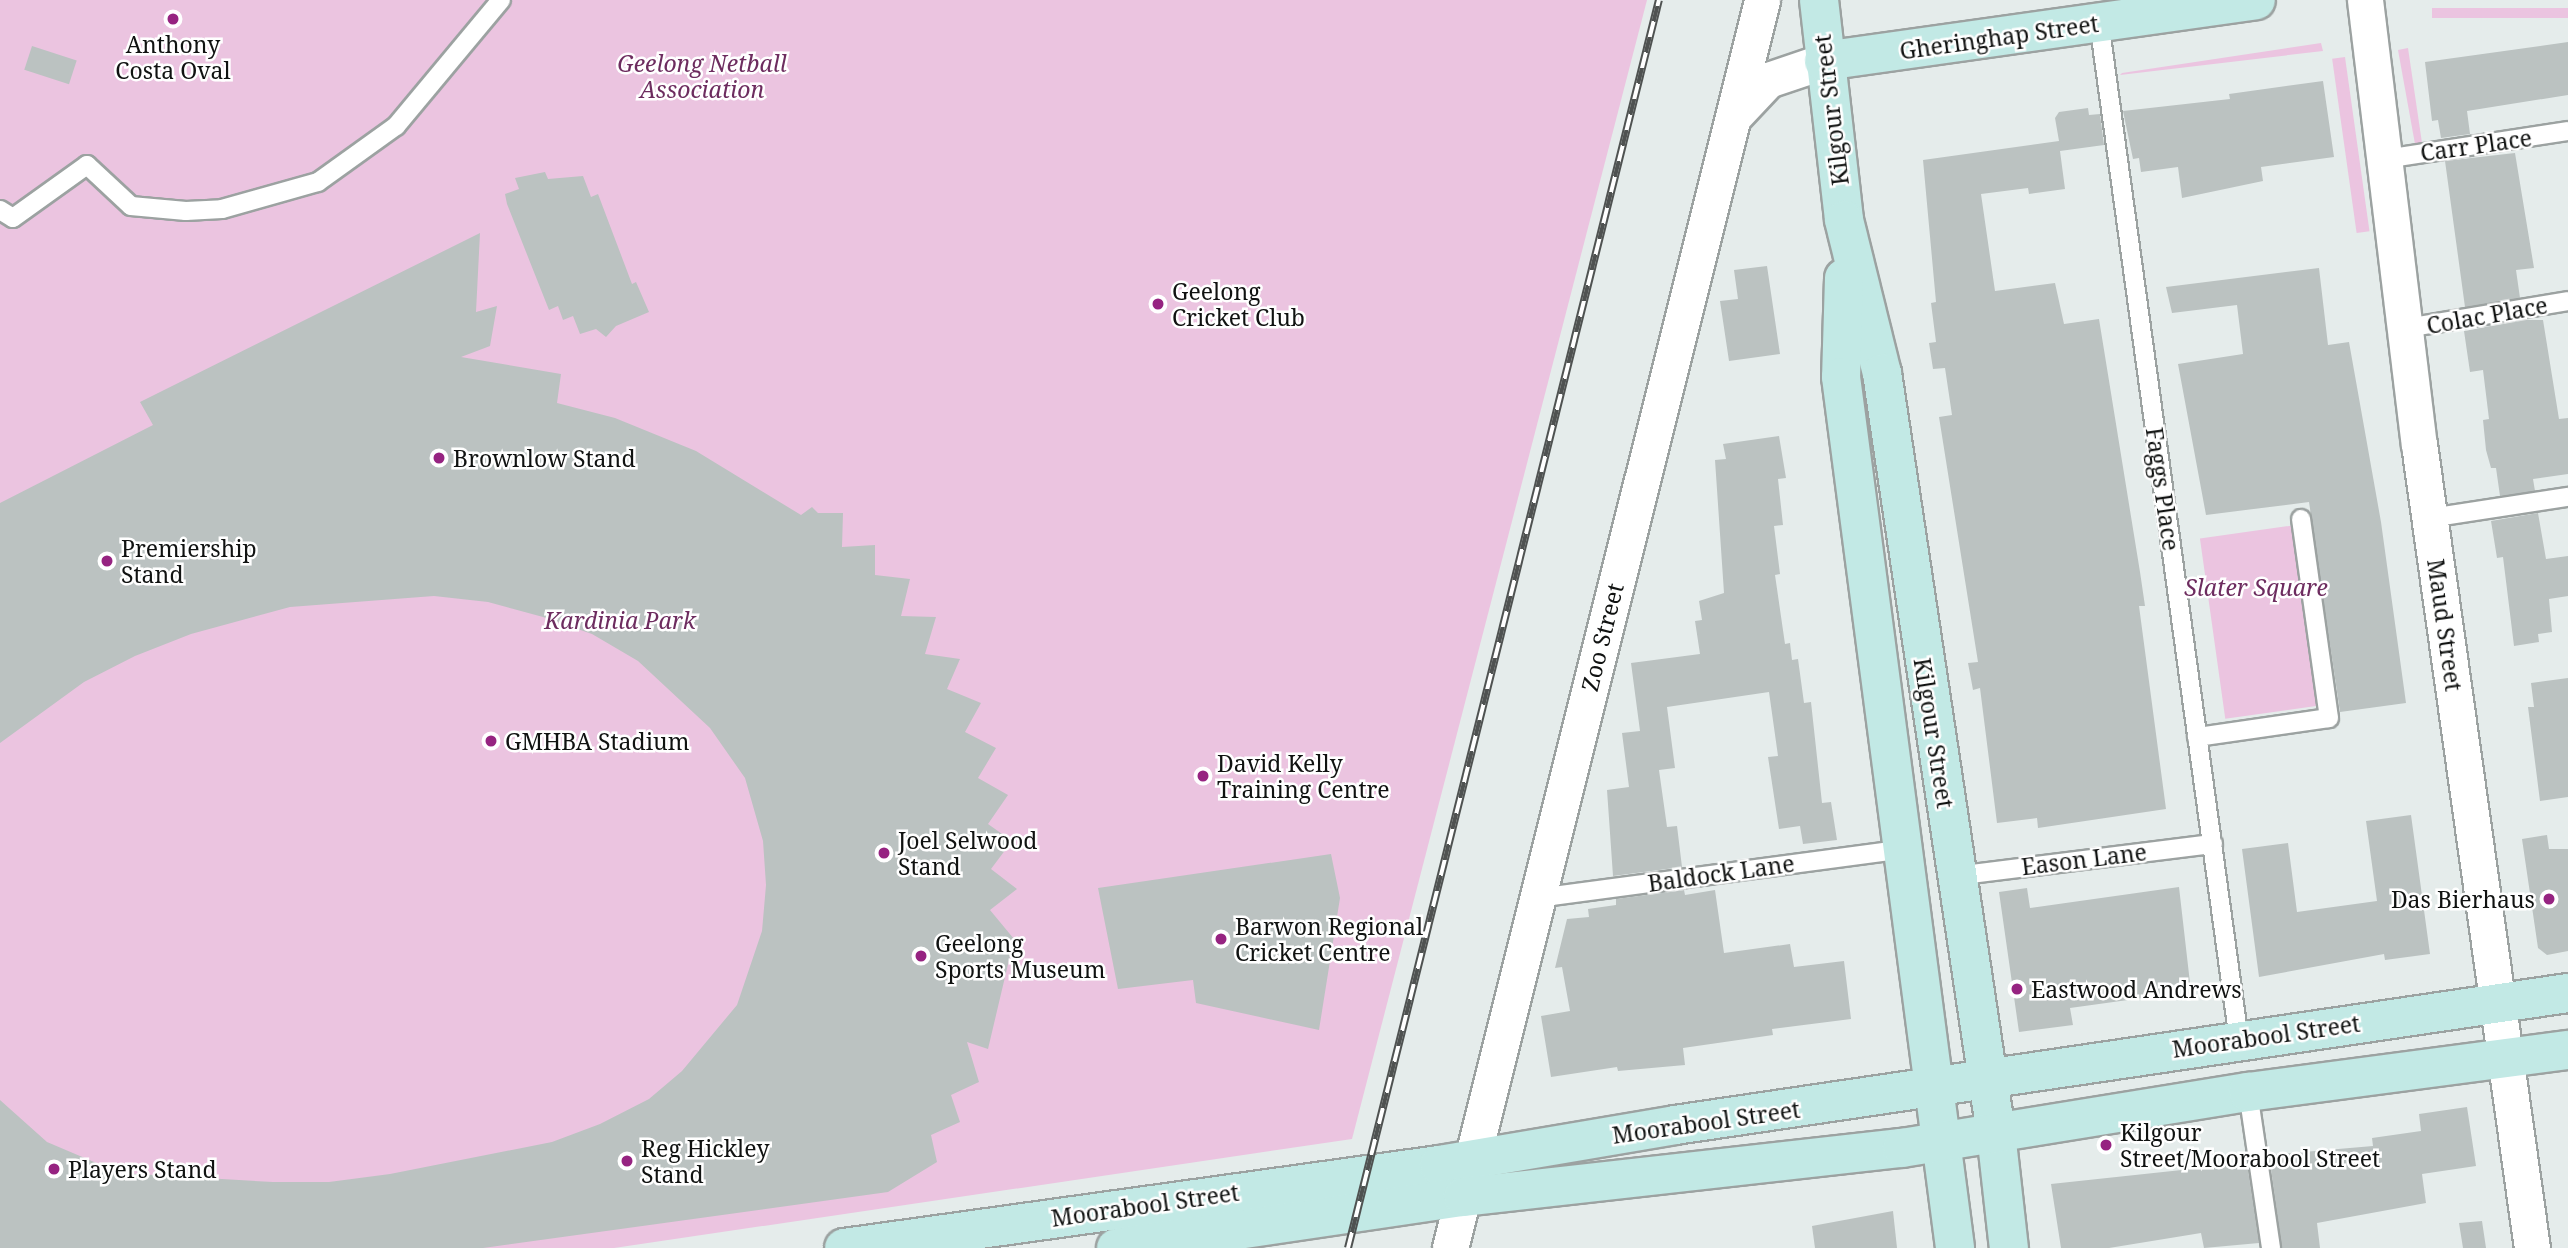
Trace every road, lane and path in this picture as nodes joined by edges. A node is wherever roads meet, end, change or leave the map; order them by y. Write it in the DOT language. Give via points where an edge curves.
graph roads {
  1 [pos="500,0"];
  2 [pos="1762,0"];
  3 [pos="1819,0"];
  4 [pos="2256,0"];
  5 [pos="2365,0"];
  6 [pos="2099,22"];
  7 [pos="1824,61"];
  8 [pos="1734,117"];
  9 [pos="2568,131"];
  10 [pos="2385,159"];
  11 [pos="0,209"];
  12 [pos="1844,220"];
  13 [pos="2568,301"];
  14 [pos="2407,328"];
  15 [pos="2568,497"];
  16 [pos="2430,518"];
  17 [pos="2301,519"];
  18 [pos="1911,583"];
  19 [pos="1866,587"];
  20 [pos="2197,737"];
  21 [pos="2213,844"];
  22 [pos="1903,849"];
  23 [pos="1953,860"];
  24 [pos="1538,898"];
  25 [pos="2568,993"];
  26 [pos="2498,1003"];
  27 [pos="2239,1040"];
  28 [pos="2568,1050"];
  29 [pos="2505,1058"];
  30 [pos="1987,1079"];
  31 [pos="1934,1088"];
  32 [pos="2248,1092"];
  33 [pos="1996,1133"];
  34 [pos="1940,1142"];
  35 [pos="1474,1159"];
  36 [pos="1463,1197"];
  37 [pos="1281,1237"];
  38 [pos="882,1245"];
  39 [pos="844,1248"];
  40 [pos="1116,1248"];
  41 [pos="1450,1248"];
  42 [pos="1955,1248"];
  43 [pos="2009,1248"];
  44 [pos="2271,1248"];
  45 [pos="2532,1248"];
  1 -- 11 [label="lane" via="396,126 318,182 222,209 186,211 131,206 87,165 13,218"];
  2 -- 8 [label="street, Zoo Street"];
  3 -- 7 [label="street, Kilgour Street"];
  4 -- 6 [label="street, Gheringhap Street"];
  5 -- 10 [label="street, Maud Street"];
  6 -- 7 [label="street, Gheringhap Street"];
  6 -- 20 [label="lane, Faggs Place"];
  7 -- 8 [label="street, Zoo Street" via="1768,80"];
  7 -- 12 [label="street, Kilgour Street"];
  8 -- 24 [label="street, Zoo Street" via="1714,181"];
  9 -- 10 [label="lane, Carr Place"];
  10 -- 14 [label="street, Maud Street"];
  12 -- 18 [label="street, Kilgour Street" via="1882,373"];
  12 -- 19 [label="street, Kilgour Street" via="1840,377"];
  13 -- 14 [label="lane, Colac Place"];
  14 -- 16 [label="street, Maud Street"];
  15 -- 16 [label="lane"];
  16 -- 26 [label="street, Maud Street"];
  17 -- 20 [label="lane" via="2329,718"];
  18 -- 19 [label="street"];
  18 -- 23 [label="street, Kilgour Street"];
  19 -- 22 [label="street, Kilgour Street"];
  20 -- 21 [label="lane, Faggs Place"];
  21 -- 23 [label="lane, Eason Lane"];
  21 -- 27 [label="lane, Faggs Place"];
  22 -- 23 [label="street"];
  22 -- 24 [label="lane, Baldock Lane"];
  22 -- 31 [label="street, Kilgour Street"];
  23 -- 30 [label="street, Kilgour Street"];
  24 -- 35 [label="street, Zoo Street"];
  25 -- 26 [label="street, Moorabool Street"];
  26 -- 27 [label="street, Moorabool Street"];
  26 -- 29 [label="street, Maud Street"];
  27 -- 30 [label="street, Moorabool Street"];
  28 -- 29 [label="street, Moorabool Street"];
  29 -- 32 [label="street, Moorabool Street"];
  29 -- 45 [label="street, Maud Street"];
  30 -- 31 [label="street, Moorabool Street"];
  30 -- 33 [label="street, Kilgour Street"];
  31 -- 34 [label="street, Kilgour Street"];
  31 -- 35 [label="street, Moorabool Street"];
  32 -- 33 [label="street, Moorabool Street"];
  32 -- 44 [label="lane"];
  33 -- 34 [label="street, Moorabool Street"];
  33 -- 43 [label="street, Kilgour Street"];
  34 -- 36 [label="street, Moorabool Street"];
  34 -- 42 [label="street, Kilgour Street"];
  35 -- 36 [label="street, Zoo Street"];
  35 -- 38 [label="street, Moorabool Street"];
  36 -- 37 [label="street, Moorabool Street"];
  36 -- 41 [label="street, Zoo Street"];
  37 -- 40 [label="street, Moorabool Street"];
  38 -- 39 [label="street, Moorabool Street"];
}
